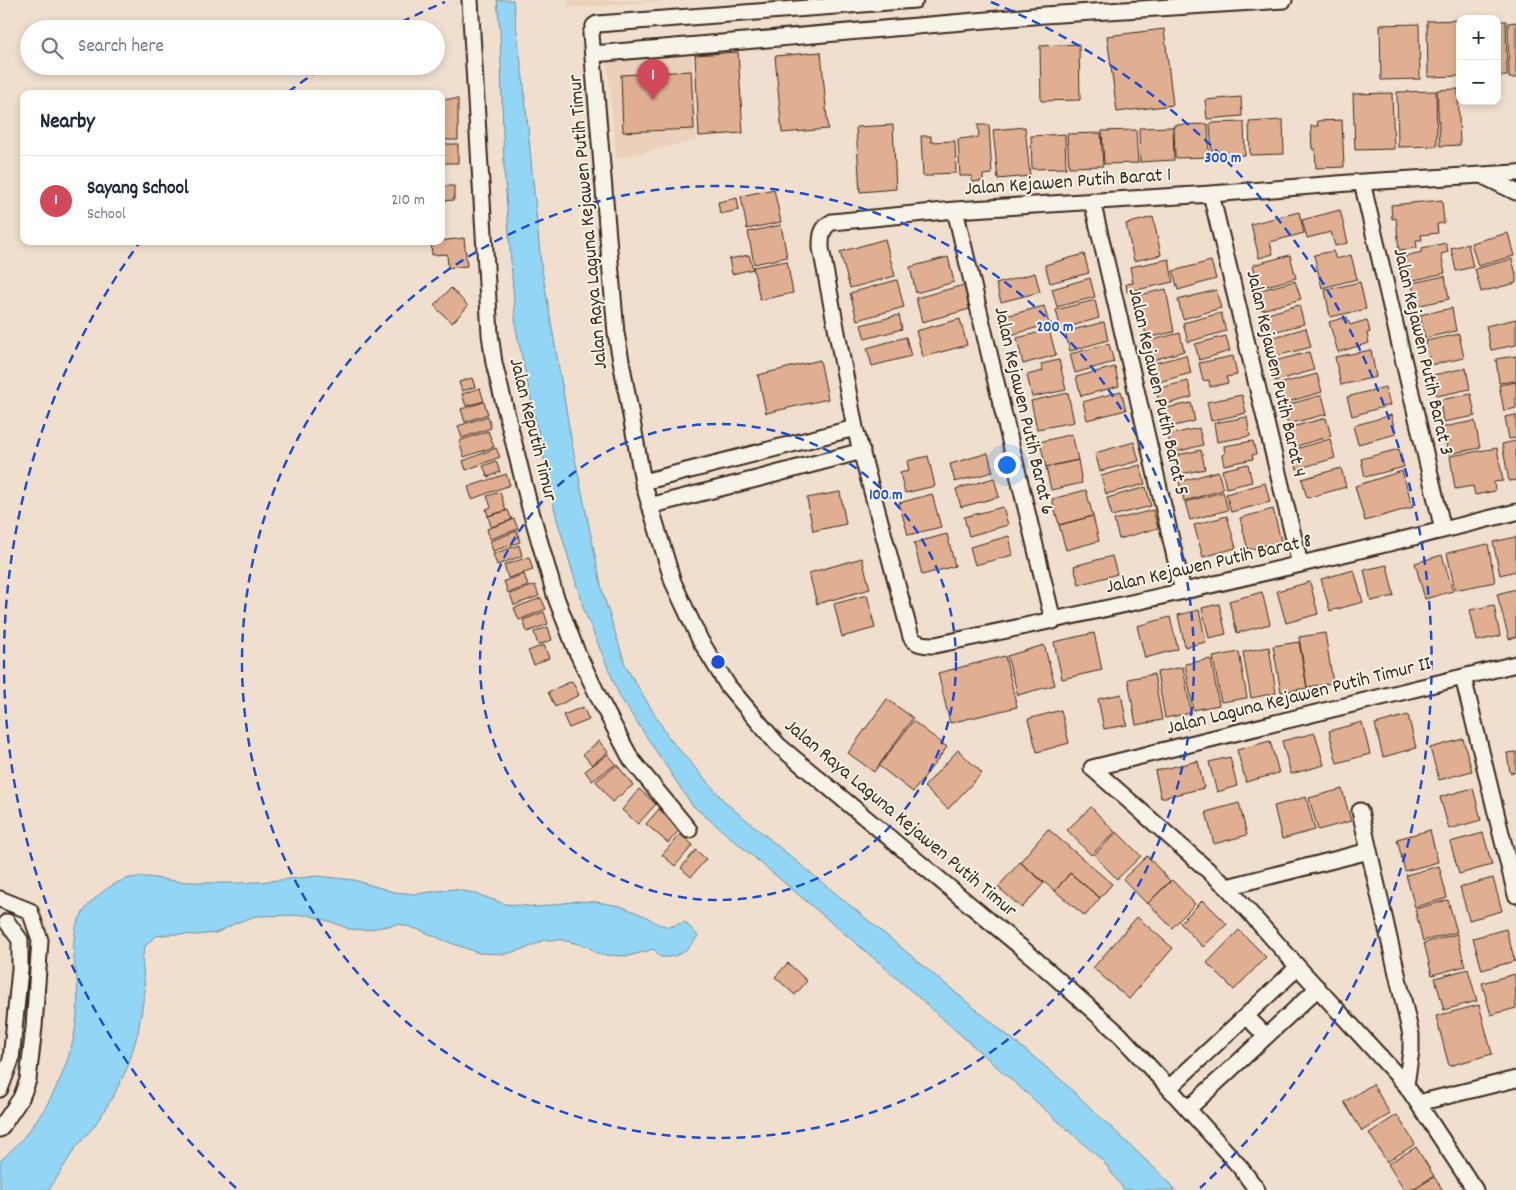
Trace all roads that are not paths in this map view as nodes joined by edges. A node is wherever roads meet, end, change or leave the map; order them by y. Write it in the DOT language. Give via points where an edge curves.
graph roads {
  1 [pos="470,0"];
  2 [pos="915,0"];
  3 [pos="1284,0"];
  4 [pos="1188,3"];
  5 [pos="593,54"];
  6 [pos="1516,173"];
  7 [pos="1481,175"];
  8 [pos="1362,182"];
  9 [pos="1516,192"];
  10 [pos="1211,194"];
  11 [pos="1092,201"];
  12 [pos="955,210"];
  13 [pos="855,428"];
  14 [pos="862,451"];
  15 [pos="757,453"];
  16 [pos="764,477"];
  17 [pos="643,482"];
  18 [pos="649,506"];
  19 [pos="1516,512"];
  20 [pos="1443,530"];
  21 [pos="1300,564"];
  22 [pos="1184,591"];
  23 [pos="1052,621"];
  24 [pos="1516,664"];
  25 [pos="1463,677"];
  26 [pos="1360,811"];
  27 [pos="688,830"];
  28 [pos="1369,851"];
  29 [pos="1227,887"];
  30 [pos="1516,895"];
  31 [pos="0,899"];
  32 [pos="30,911"];
  33 [pos="4,921"];
  34 [pos="1298,968"];
  35 [pos="1318,988"];
  36 [pos="1246,1016"];
  37 [pos="1266,1036"];
  38 [pos="1516,1079"];
  39 [pos="1406,1085"];
  40 [pos="1169,1088"];
  41 [pos="0,1089"];
  42 [pos="1418,1103"];
  43 [pos="1188,1109"];
  44 [pos="0,1128"];
  45 [pos="1257,1190"];
  46 [pos="1475,1190"];
  1 -- 27 [label="street, Jalan Keputih Timur" via="490,334 496,372 530,508 555,595 602,704 631,759"];
  2 -- 5 [label="street, Jalan Raya Laguna Kejawen Putih Timur" via="597,24 592,31"];
  3 -- 4 [label="street"];
  4 -- 5 [label="street"];
  5 -- 17 [label="street, Jalan Raya Laguna Kejawen Putih Timur" via="616,332"];
  6 -- 7 [label="street, Jalan Kejawen Putih Barat 1"];
  7 -- 8 [label="street, Jalan Kejawen Putih Barat 1"];
  7 -- 9 [label="street"];
  8 -- 10 [label="street, Jalan Kejawen Putih Barat 1"];
  8 -- 20 [label="street, Jalan Kejawen Putih Barat 3"];
  10 -- 11 [label="street, Jalan Kejawen Putih Barat 1"];
  10 -- 21 [label="street, Jalan Kejawen Putih Barat 4"];
  11 -- 12 [label="street, Jalan Kejawen Putih Barat 1"];
  11 -- 22 [label="street, Jalan Kejawen Putih Barat 5"];
  12 -- 13 [label="street, Jalan Kejawen Putih Barat 1" via="832,222 821,234"];
  12 -- 23 [label="street, Jalan Kejawen Putih Barat 6"];
  13 -- 14 [label="street"];
  13 -- 15 [label="street"];
  14 -- 16 [label="street"];
  14 -- 23 [label="street, Jalan Kejawen Putih Barat 8" via="913,640 934,645"];
  15 -- 16 [label="street"];
  15 -- 17 [label="street"];
  16 -- 18 [label="street"];
  17 -- 18 [label="street, Jalan Raya Laguna Kejawen Putih Timur"];
  18 -- 40 [label="street, Jalan Raya Laguna Kejawen Putih Timur" via="673,582 700,640 728,686 778,745 1034,959 1119,1034"];
  19 -- 20 [label="street, Jalan Kejawen Putih Barat 8"];
  20 -- 21 [label="street, Jalan Kejawen Putih Barat 8"];
  21 -- 22 [label="street, Jalan Kejawen Putih Barat 8"];
  22 -- 23 [label="street, Jalan Kejawen Putih Barat 8"];
  24 -- 25 [label="street, Jalan Laguna Kejawen Putih Timur II"];
  25 -- 29 [label="street, Jalan Laguna Kejawen Putih Timur II" via="1092,768"];
  25 -- 30 [label="street"];
  26 -- 28 [label="street"];
  28 -- 29 [label="street"];
  28 -- 39 [label="street" via="1411,1035"];
  29 -- 34 [label="street"];
  31 -- 32 [label="street"];
  32 -- 33 [label="street"];
  32 -- 44 [label="street" via="40,940 28,1080 21,1098"];
  33 -- 41 [label="street" via="20,940 20,970 11,1060"];
  34 -- 35 [label="street"];
  34 -- 36 [label="street"];
  35 -- 37 [label="street"];
  35 -- 39 [label="street"];
  36 -- 37 [label="street"];
  36 -- 40 [label="street"];
  37 -- 43 [label="street"];
  38 -- 42 [label="street"];
  39 -- 42 [label="street"];
  40 -- 43 [label="street, Jalan Raya Laguna Kejawen Putih Timur"];
  42 -- 46 [label="street"];
  43 -- 45 [label="street, Jalan Raya Laguna Kejawen Putih Timur"];
}
